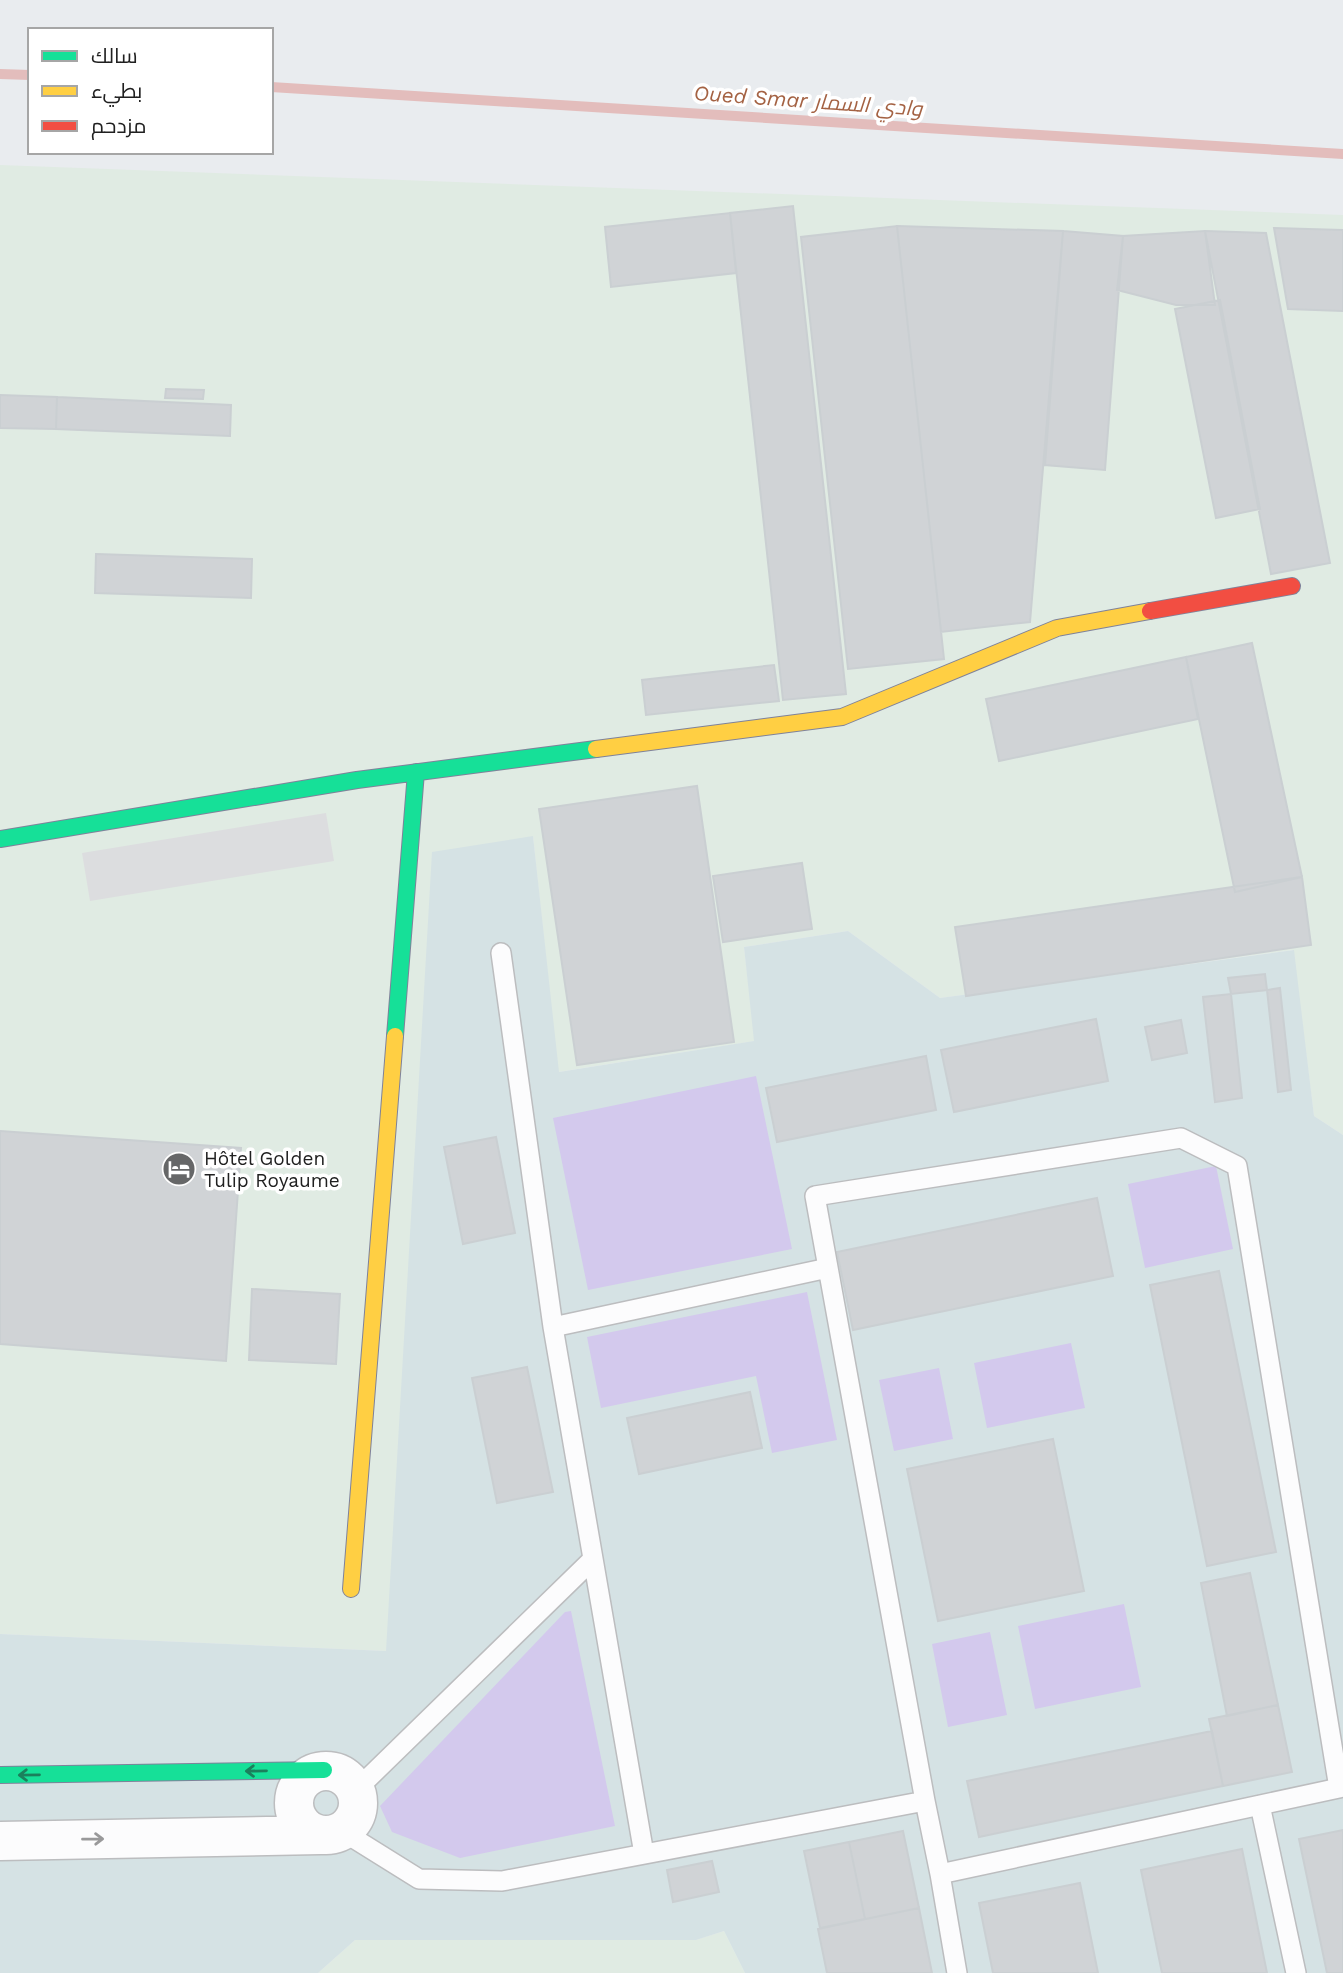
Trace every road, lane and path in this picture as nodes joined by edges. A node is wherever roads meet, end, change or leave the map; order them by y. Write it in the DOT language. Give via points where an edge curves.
graph roads {
  1 [pos="1292,586"];
  2 [pos="416,772"];
  3 [pos="0,839"];
  4 [pos="501,953"];
  5 [pos="828,1268"];
  6 [pos="554,1327"];
  7 [pos="593,1559"];
  8 [pos="351,1589"];
  9 [pos="0,1775"];
  10 [pos="340,1780"];
  11 [pos="925,1801"];
  12 [pos="1260,1805"];
  13 [pos="331,1833"];
  14 [pos="0,1841"];
  15 [pos="644,1854"];
  16 [pos="940,1874"];
  17 [pos="957,1973"];
  18 [pos="1296,1973"];
  1 -- 2 [label="street" via="1057,628 842,717"];
  2 -- 3 [label="street"];
  2 -- 8 [label="street"];
  4 -- 6 [label="lane"];
  5 -- 6 [label="lane"];
  5 -- 11 [label="lane"];
  5 -- 12 [label="lane" via="815,1196 1181,1138 1237,1166 1339,1788"];
  6 -- 7 [label="lane"];
  7 -- 10 [label="lane"];
  7 -- 15 [label="lane"];
  10 -- 9 [label="street, one-way"];
  10 -- 13 [label="street" via="357,1814"];
  10 -- 13 [label="street" via="304,1779 294,1803 301,1824"];
  11 -- 15 [label="lane"];
  11 -- 16 [label="lane"];
  12 -- 16 [label="lane"];
  12 -- 18 [label="lane"];
  14 -- 13 [label="street, one-way"];
  13 -- 15 [label="lane" via="419,1879 502,1881"];
  16 -- 17 [label="lane"];
}
